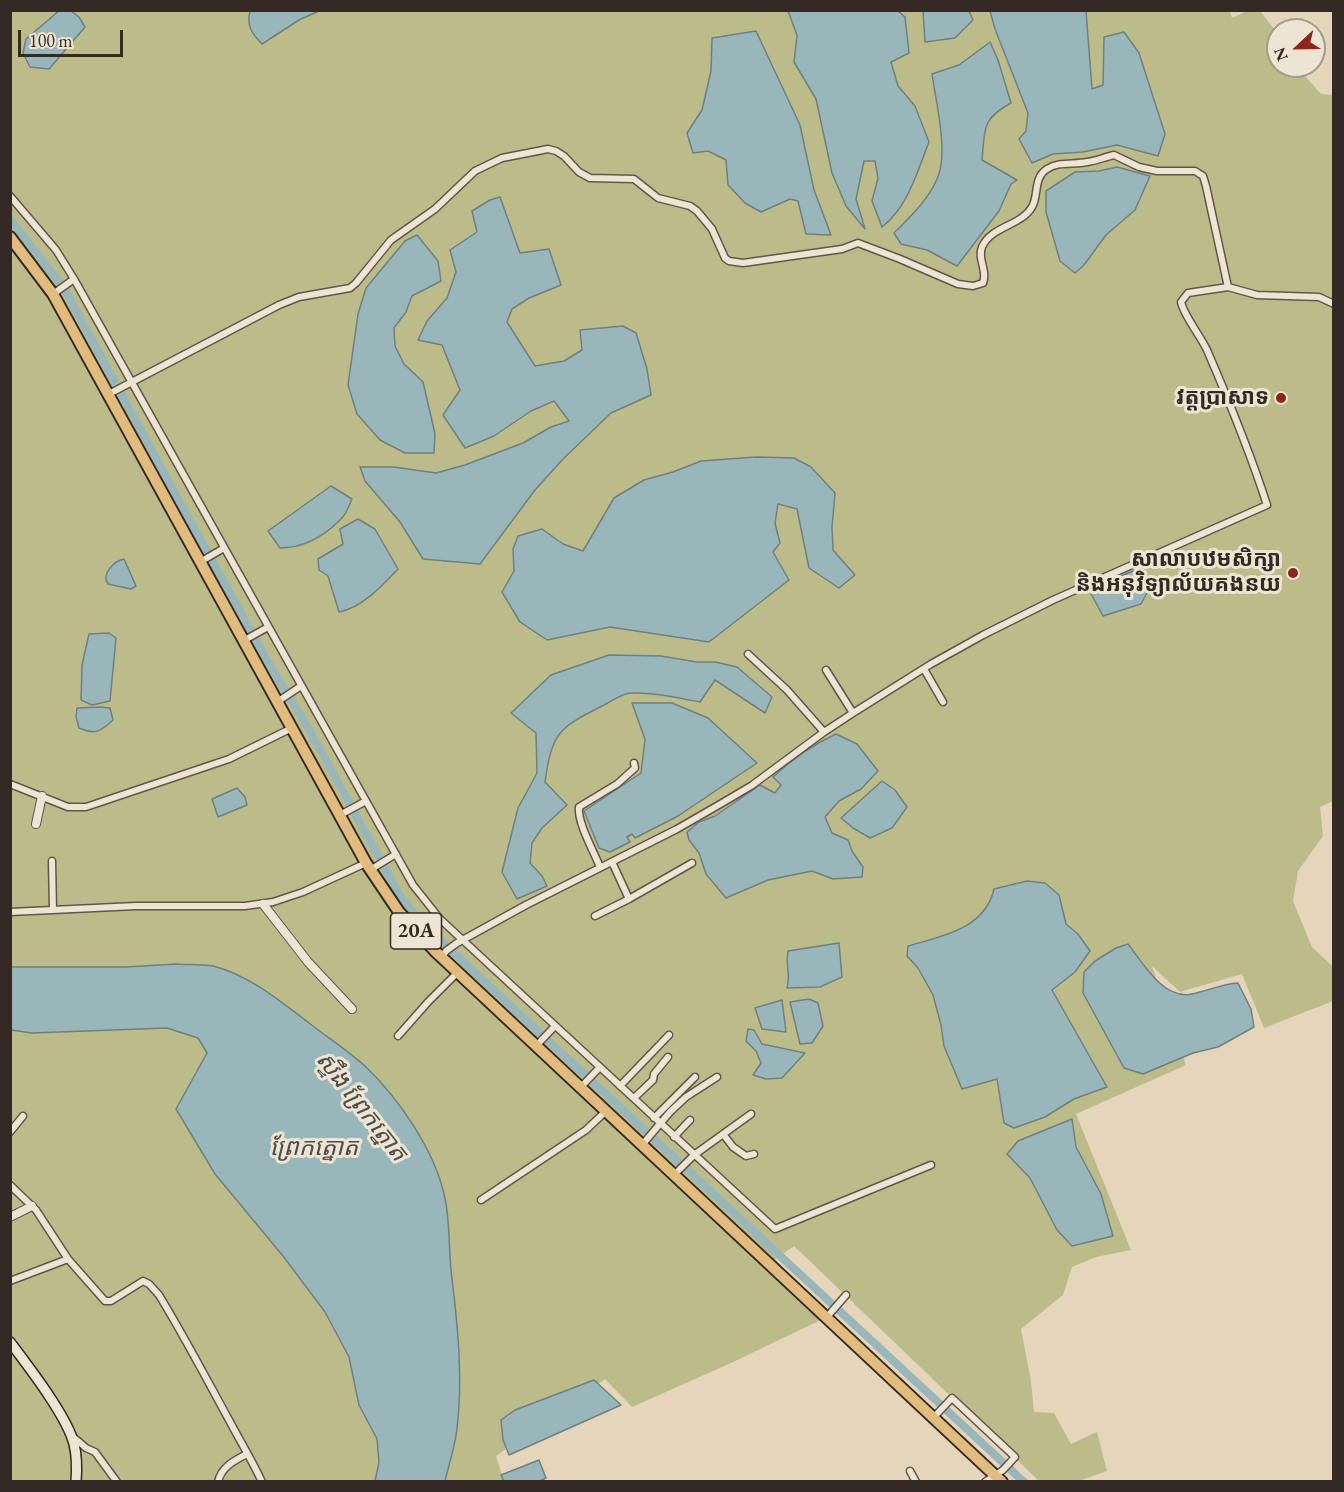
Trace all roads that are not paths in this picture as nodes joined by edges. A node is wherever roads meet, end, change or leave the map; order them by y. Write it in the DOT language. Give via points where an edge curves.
graph roads {
  1 [pos="10,196"];
  2 [pos="11,237"];
  3 [pos="71,280"];
  4 [pos="1228,287"];
  5 [pos="56,291"];
  6 [pos="1334,304"];
  7 [pos="130,383"];
  8 [pos="107,395"];
  9 [pos="224,548"];
  10 [pos="200,562"];
  11 [pos="265,628"];
  12 [pos="248,638"];
  13 [pos="748,654"];
  14 [pos="924,669"];
  15 [pos="826,670"];
  16 [pos="301,686"];
  17 [pos="277,702"];
  18 [pos="943,702"];
  19 [pos="853,713"];
  20 [pos="292,728"];
  21 [pos="824,732"];
  22 [pos="634,762"];
  23 [pos="10,784"];
  24 [pos="42,796"];
  25 [pos="363,803"];
  26 [pos="343,813"];
  27 [pos="36,824"];
  28 [pos="396,854"];
  29 [pos="52,861"];
  30 [pos="612,862"];
  31 [pos="692,863"];
  32 [pos="368,866"];
  33 [pos="600,867"];
  34 [pos="628,899"];
  35 [pos="263,904"];
  36 [pos="53,910"];
  37 [pos="10,912"];
  38 [pos="595,916"];
  39 [pos="460,942"];
  40 [pos="444,954"];
  41 [pos="458,972"];
  42 [pos="352,1009"];
  43 [pos="555,1026"];
  44 [pos="669,1035"];
  45 [pos="398,1036"];
  46 [pos="536,1046"];
  47 [pos="668,1057"];
  48 [pos="598,1069"];
  49 [pos="695,1077"];
  50 [pos="717,1077"];
  51 [pos="584,1084"];
  52 [pos="620,1086"];
  53 [pos="634,1098"];
  54 [pos="606,1111"];
  55 [pos="751,1114"];
  56 [pos="23,1116"];
  57 [pos="654,1118"];
  58 [pos="690,1120"];
  59 [pos="658,1125"];
  60 [pos="10,1132"];
  61 [pos="723,1134"];
  62 [pos="674,1137"];
  63 [pos="645,1141"];
  64 [pos="754,1154"];
  65 [pos="692,1157"];
  66 [pos="931,1165"];
  67 [pos="678,1171"];
  68 [pos="10,1185"];
  69 [pos="481,1200"];
  70 [pos="32,1206"];
  71 [pos="10,1217"];
  72 [pos="68,1259"];
  73 [pos="10,1281"];
  74 [pos="846,1295"];
  75 [pos="829,1314"];
  76 [pos="10,1341"];
  77 [pos="937,1414"];
  78 [pos="71,1436"];
  79 [pos="248,1454"];
  80 [pos="910,1472"];
  81 [pos="1000,1475"];
  82 [pos="76,1482"];
  83 [pos="117,1482"];
  84 [pos="218,1482"];
  85 [pos="262,1482"];
  86 [pos="916,1482"];
  87 [pos="985,1482"];
  1 -- 3 [label="street" via="56,250"];
  2 -- 5 [label="main road, 20A"];
  3 -- 5 [label="street"];
  3 -- 7 [label="street"];
  4 -- 6 [label="street" via="1257,295 1325,298"];
  4 -- 7 [label="street" via="1206,186 1203,176 1195,171 1156,171 1114,155 1046,169 1029,211 985,243 981,252 985,279 973,286 958,284 858,243 842,249 729,261 706,220 690,206 658,198 634,179 590,178 564,156 548,149 502,158 475,171 429,214 391,240 350,288 299,297 279,305"];
  4 -- 14 [label="street" via="1188,293 1182,305 1208,352 1267,505 1053,600"];
  5 -- 8 [label="main road, 20A"];
  7 -- 8 [label="street"];
  7 -- 9 [label="street"];
  8 -- 10 [label="main road, 20A"];
  9 -- 10 [label="street"];
  9 -- 11 [label="street"];
  10 -- 12 [label="main road, 20A"];
  11 -- 12 [label="street"];
  11 -- 16 [label="street"];
  12 -- 17 [label="main road, 20A"];
  13 -- 21 [label="street"];
  14 -- 18 [label="street"];
  14 -- 19 [label="street"];
  15 -- 19 [label="street"];
  16 -- 17 [label="street"];
  16 -- 25 [label="street"];
  17 -- 20 [label="main road, 20A"];
  19 -- 21 [label="street"];
  20 -- 24 [label="street" via="229,759 86,807 68,807"];
  20 -- 26 [label="main road, 20A"];
  21 -- 30 [label="street" via="751,786"];
  22 -- 33 [label="street" via="635,768 628,776 579,807"];
  23 -- 24 [label="street"];
  24 -- 27 [label="street"];
  25 -- 26 [label="street"];
  25 -- 28 [label="street"];
  26 -- 32 [label="main road, 20A"];
  28 -- 32 [label="street"];
  28 -- 39 [label="street" via="413,885"];
  29 -- 36 [label="street"];
  30 -- 33 [label="street"];
  30 -- 34 [label="street"];
  31 -- 34 [label="street"];
  32 -- 35 [label="street"];
  32 -- 40 [label="main road, 20A" via="399,912"];
  33 -- 39 [label="street"];
  34 -- 38 [label="street"];
  35 -- 36 [label="street"];
  35 -- 42 [label="street" via="308,962"];
  36 -- 37 [label="street"];
  39 -- 40 [label="street"];
  39 -- 43 [label="street"];
  40 -- 41 [label="main road, 20A"];
  41 -- 45 [label="street"];
  41 -- 46 [label="main road, 20A"];
  43 -- 46 [label="street"];
  43 -- 48 [label="street"];
  44 -- 52 [label="street"];
  46 -- 51 [label="main road, 20A"];
  47 -- 53 [label="street" via="653,1080"];
  48 -- 51 [label="street"];
  48 -- 52 [label="street"];
  49 -- 57 [label="street"];
  50 -- 59 [label="street" via="686,1097"];
  51 -- 54 [label="main road, 20A"];
  52 -- 53 [label="street"];
  53 -- 57 [label="street"];
  54 -- 63 [label="main road, 20A"];
  54 -- 69 [label="street" via="586,1130"];
  55 -- 61 [label="street"];
  56 -- 60 [label="street"];
  57 -- 59 [label="street"];
  58 -- 62 [label="street"];
  59 -- 62 [label="street"];
  59 -- 63 [label="street"];
  61 -- 64 [label="street" via="746,1156"];
  61 -- 65 [label="street"];
  62 -- 65 [label="street"];
  63 -- 67 [label="main road, 20A"];
  65 -- 66 [label="street" via="775,1229"];
  65 -- 67 [label="street"];
  67 -- 75 [label="main road, 20A"];
  68 -- 70 [label="street"];
  70 -- 71 [label="street"];
  70 -- 72 [label="street"];
  72 -- 73 [label="street"];
  72 -- 79 [label="street" via="105,1301 143,1281 149,1284 176,1323"];
  74 -- 75 [label="street"];
  75 -- 77 [label="main road, 20A"];
  76 -- 78 [label="main road"];
  77 -- 81 [label="main road, 20A"];
  77 -- 81 [label="street" via="952,1398 1015,1457"];
  78 -- 82 [label="main road"];
  78 -- 83 [label="street" via="95,1452"];
  79 -- 84 [label="street" via="224,1470"];
  79 -- 85 [label="street"];
  80 -- 86 [label="street"];
  81 -- 87 [label="street"];
}
